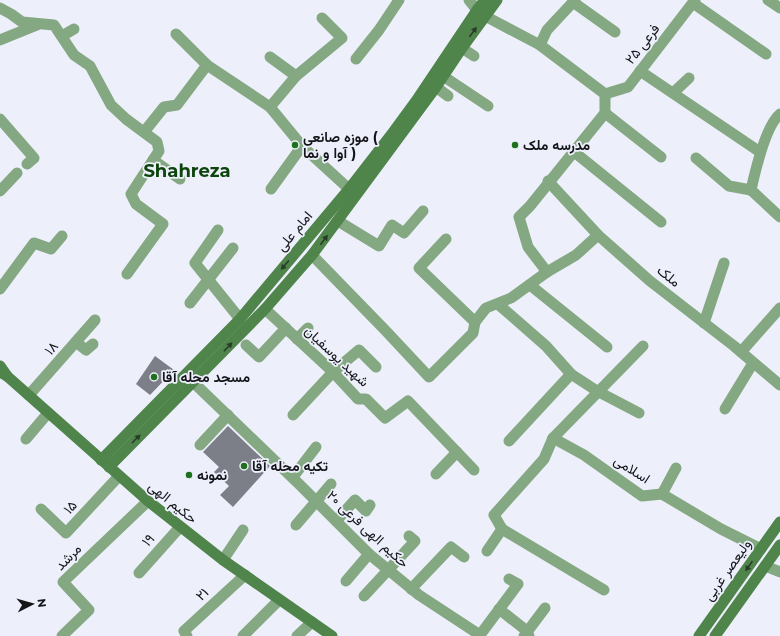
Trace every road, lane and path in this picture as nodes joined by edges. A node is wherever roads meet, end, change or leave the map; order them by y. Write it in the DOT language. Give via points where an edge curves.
graph roads {
  1 [pos="6,0"];
  2 [pos="399,0"];
  3 [pos="469,0"];
  4 [pos="486,0"];
  5 [pos="497,0"];
  6 [pos="768,0"];
  7 [pos="574,1"];
  8 [pos="694,2"];
  9 [pos="0,5"];
  10 [pos="0,8"];
  11 [pos="780,8"];
  12 [pos="481,13"];
  13 [pos="322,18"];
  14 [pos="38,24"];
  15 [pos="74,29"];
  16 [pos="615,32"];
  17 [pos="176,34"];
  18 [pos="62,36"];
  19 [pos="0,40"];
  20 [pos="540,45"];
  21 [pos="462,48"];
  22 [pos="766,54"];
  23 [pos="474,56"];
  24 [pos="270,57"];
  25 [pos="356,59"];
  26 [pos="207,65"];
  27 [pos="640,71"];
  28 [pos="296,76"];
  29 [pos="443,76"];
  30 [pos="689,78"];
  31 [pos="436,88"];
  32 [pos="673,93"];
  33 [pos="605,94"];
  34 [pos="448,96"];
  35 [pos="488,106"];
  36 [pos="270,108"];
  37 [pos="605,113"];
  38 [pos="780,114"];
  39 [pos="0,119"];
  40 [pos="144,132"];
  41 [pos="302,146"];
  42 [pos="573,151"];
  43 [pos="760,152"];
  44 [pos="661,157"];
  45 [pos="696,158"];
  46 [pos="153,160"];
  47 [pos="27,164"];
  48 [pos="17,173"];
  49 [pos="180,179"];
  50 [pos="548,181"];
  51 [pos="271,188"];
  52 [pos="349,189"];
  53 [pos="751,190"];
  54 [pos="0,191"];
  55 [pos="423,211"];
  56 [pos="780,217"];
  57 [pos="338,222"];
  58 [pos="661,222"];
  59 [pos="218,230"];
  60 [pos="598,235"];
  61 [pos="62,236"];
  62 [pos="446,239"];
  63 [pos="233,248"];
  64 [pos="312,255"];
  65 [pos="724,263"];
  66 [pos="547,272"];
  67 [pos="127,274"];
  68 [pos="209,280"];
  69 [pos="530,285"];
  70 [pos="0,289"];
  71 [pos="190,303"];
  72 [pos="498,304"];
  73 [pos="265,308"];
  74 [pos="780,308"];
  75 [pos="240,319"];
  76 [pos="95,320"];
  77 [pos="475,322"];
  78 [pos="704,323"];
  79 [pos="286,328"];
  80 [pos="308,328"];
  81 [pos="297,339"];
  82 [pos="76,342"];
  83 [pos="93,344"];
  84 [pos="246,345"];
  85 [pos="643,346"];
  86 [pos="607,348"];
  87 [pos="741,352"];
  88 [pos="753,363"];
  89 [pos="0,366"];
  90 [pos="376,367"];
  91 [pos="333,372"];
  92 [pos="4,374"];
  93 [pos="571,374"];
  94 [pos="193,382"];
  95 [pos="780,385"];
  96 [pos="598,391"];
  97 [pos="29,395"];
  98 [pos="725,409"];
  99 [pos="639,412"];
  100 [pos="48,413"];
  101 [pos="228,415"];
  102 [pos="293,415"];
  103 [pos="553,438"];
  104 [pos="26,439"];
  105 [pos="509,440"];
  106 [pos="200,445"];
  107 [pos="316,448"];
  108 [pos="457,452"];
  109 [pos="105,463"];
  110 [pos="676,468"];
  111 [pos="474,470"];
  112 [pos="436,474"];
  113 [pos="119,476"];
  114 [pos="292,477"];
  115 [pos="332,484"];
  116 [pos="662,494"];
  117 [pos="148,501"];
  118 [pos="316,501"];
  119 [pos="370,505"];
  120 [pos="41,509"];
  121 [pos="336,520"];
  122 [pos="780,522"];
  123 [pos="296,525"];
  124 [pos="180,527"];
  125 [pos="502,529"];
  126 [pos="243,530"];
  127 [pos="409,536"];
  128 [pos="780,545"];
  129 [pos="761,549"];
  130 [pos="487,551"];
  131 [pos="369,554"];
  132 [pos="464,557"];
  133 [pos="223,560"];
  134 [pos="765,566"];
  135 [pos="388,570"];
  136 [pos="780,572"];
  137 [pos="138,573"];
  138 [pos="245,576"];
  139 [pos="510,580"];
  140 [pos="346,581"];
  141 [pos="411,589"];
  142 [pos="604,590"];
  143 [pos="364,596"];
  144 [pos="279,600"];
  145 [pos="545,608"];
  146 [pos="499,609"];
  147 [pos="312,622"];
  148 [pos="527,634"];
  149 [pos="62,636"];
  150 [pos="186,636"];
  151 [pos="243,636"];
  152 [pos="297,636"];
  153 [pos="332,636"];
  154 [pos="699,636"];
  155 [pos="715,636"];
  1 -- 9 [label="street"];
  2 -- 25 [label="street"];
  3 -- 12 [label="street"];
  4 -- 12 [label="main road, امام علی"];
  5 -- 12 [label="main road"];
  6 -- 11 [label="street"];
  7 -- 16 [label="street"];
  7 -- 20 [label="street" via="547,30"];
  8 -- 22 [label="street"];
  8 -- 27 [label="street, فرعی ۲۵"];
  10 -- 14 [label="street" via="22,22"];
  12 -- 20 [label="street"];
  21 -- 12 [label="main road, one-way"];
  12 -- 52 [label="main road, امام علی"];
  13 -- 28 [label="street" via="342,38"];
  14 -- 18 [label="street" via="54,25"];
  14 -- 19 [label="street"];
  15 -- 18 [label="street"];
  17 -- 26 [label="street"];
  18 -- 40 [label="street" via="74,55 90,66 111,105"];
  20 -- 33 [label="street"];
  21 -- 23 [label="street"];
  21 -- 29 [label="main road"];
  24 -- 28 [label="street"];
  26 -- 36 [label="street"];
  26 -- 40 [label="street" via="177,105 164,107"];
  27 -- 32 [label="street"];
  27 -- 33 [label="street, فرعی ۲۵" via="628,86"];
  28 -- 36 [label="street"];
  29 -- 31 [label="main road"];
  29 -- 35 [label="street"];
  30 -- 32 [label="street"];
  31 -- 34 [label="street"];
  31 -- 57 [label="main road"];
  32 -- 43 [label="street"];
  33 -- 37 [label="street"];
  36 -- 41 [label="street"];
  37 -- 42 [label="street"];
  37 -- 44 [label="street"];
  38 -- 43 [label="street" via="775,117"];
  39 -- 47 [label="street" via="34,158"];
  40 -- 46 [label="street" via="157,142 159,151"];
  41 -- 51 [label="street"];
  41 -- 52 [label="street"];
  42 -- 50 [label="street"];
  42 -- 58 [label="street"];
  43 -- 53 [label="street"];
  45 -- 53 [label="street" via="729,186"];
  46 -- 49 [label="street"];
  46 -- 67 [label="street" via="132,194 136,204 163,224"];
  48 -- 54 [label="street"];
  50 -- 60 [label="street, ملک"];
  50 -- 66 [label="street" via="530,206 519,216 528,247"];
  52 -- 75 [label="main road, امام علی, one-way"];
  53 -- 56 [label="street"];
  55 -- 57 [label="street" via="404,233 392,225 380,246"];
  64 -- 57 [label="main road, one-way"];
  59 -- 68 [label="street" via="196,263"];
  60 -- 66 [label="street" via="576,255"];
  60 -- 78 [label="street, ملک" via="650,281"];
  61 -- 70 [label="street" via="51,249 34,243"];
  62 -- 77 [label="street" via="419,268"];
  63 -- 68 [label="street"];
  64 -- 73 [label="main road"];
  64 -- 77 [label="street" via="429,377 472,333"];
  65 -- 78 [label="street"];
  66 -- 69 [label="street"];
  68 -- 71 [label="street"];
  68 -- 75 [label="street"];
  69 -- 72 [label="street"];
  69 -- 86 [label="street"];
  72 -- 77 [label="street" via="486,308"];
  72 -- 93 [label="street" via="546,346"];
  73 -- 79 [label="street, شهید یوسفیان"];
  94 -- 73 [label="main road, one-way"];
  74 -- 87 [label="street"];
  75 -- 109 [label="main road, امام علی"];
  76 -- 82 [label="street, ۱۸"];
  78 -- 87 [label="street, ملک"];
  79 -- 81 [label="street, شهید یوسفیان"];
  79 -- 84 [label="street" via="259,356"];
  80 -- 81 [label="street"];
  81 -- 91 [label="street, شهید یوسفیان"];
  82 -- 83 [label="street" via="86,350"];
  82 -- 97 [label="street, ۱۸"];
  85 -- 96 [label="street"];
  87 -- 88 [label="street, ملک"];
  88 -- 95 [label="street, ملک"];
  88 -- 98 [label="street"];
  89 -- 92 [label="main road, حکیم الهی"];
  90 -- 91 [label="street" via="359,350"];
  91 -- 102 [label="street"];
  91 -- 108 [label="street, شهید یوسفیان" via="358,399 366,399 385,418 408,401"];
  92 -- 97 [label="main road, حکیم الهی"];
  93 -- 96 [label="street"];
  93 -- 105 [label="street"];
  94 -- 101 [label="street, حکیم الهی فرعی ۲۰"];
  109 -- 94 [label="main road, one-way"];
  96 -- 99 [label="street"];
  96 -- 103 [label="street"];
  97 -- 100 [label="main road, حکیم الهی"];
  100 -- 104 [label="street"];
  100 -- 109 [label="main road, حکیم الهی"];
  101 -- 106 [label="street"];
  101 -- 114 [label="street, حکیم الهی فرعی ۲۰"];
  103 -- 116 [label="street, اسلامی" via="584,455 642,496"];
  103 -- 125 [label="street" via="544,459 494,515"];
  107 -- 114 [label="street"];
  108 -- 111 [label="street, شهید یوسفیان"];
  108 -- 112 [label="street"];
  109 -- 113 [label="main road, حکیم الهی"];
  110 -- 116 [label="street"];
  113 -- 117 [label="main road, حکیم الهی"];
  113 -- 120 [label="street, ۱۵" via="66,533"];
  114 -- 118 [label="street, حکیم الهی فرعی ۲۰"];
  115 -- 118 [label="street"];
  116 -- 129 [label="street, اسلامی"];
  117 -- 124 [label="main road, حکیم الهی"];
  117 -- 149 [label="street, مرشد" via="63,582 89,610"];
  118 -- 121 [label="street, حکیم الهی فرعی ۲۰"];
  118 -- 123 [label="street"];
  119 -- 121 [label="street" via="366,511 355,500"];
  121 -- 131 [label="street, حکیم الهی فرعی ۲۰"];
  122 -- 129 [label="main road, ولیعصر غربی"];
  124 -- 133 [label="main road, حکیم الهی"];
  124 -- 137 [label="street, ۱۹"];
  125 -- 130 [label="street"];
  125 -- 142 [label="street"];
  126 -- 133 [label="street"];
  127 -- 135 [label="street" via="415,541"];
  128 -- 134 [label="main road, ولیعصر غربی"];
  129 -- 134 [label="street"];
  129 -- 154 [label="main road, ولیعصر غربی, one-way"];
  131 -- 135 [label="street, حکیم الهی فرعی ۲۰"];
  131 -- 140 [label="street"];
  132 -- 141 [label="street" via="451,547"];
  133 -- 138 [label="main road, حکیم الهی"];
  134 -- 136 [label="street"];
  134 -- 155 [label="main road, ولیعصر غربی"];
  135 -- 141 [label="street, حکیم الهی فرعی ۲۰"];
  135 -- 143 [label="street"];
  138 -- 144 [label="main road, حکیم الهی"];
  138 -- 150 [label="street, ۲۱" via="184,631"];
  139 -- 146 [label="street" via="518,584"];
  141 -- 146 [label="street, حکیم الهی فرعی ۲۰" via="480,635"];
  144 -- 147 [label="main road, حکیم الهی"];
  144 -- 151 [label="street"];
  145 -- 148 [label="street"];
  146 -- 148 [label="street"];
  147 -- 152 [label="street"];
  147 -- 153 [label="main road, حکیم الهی"];
}
